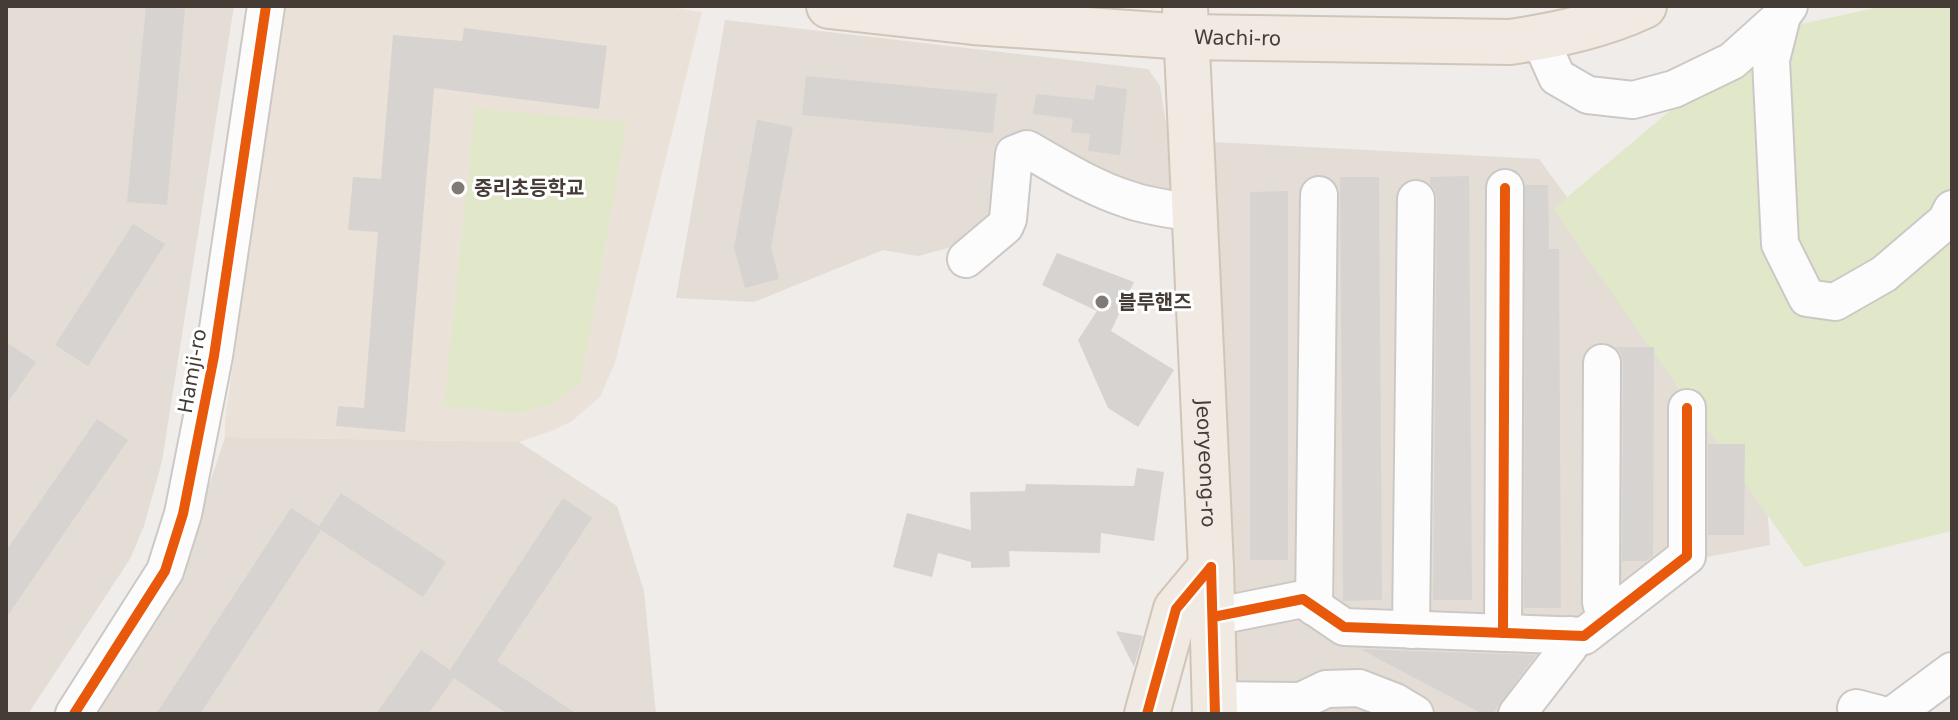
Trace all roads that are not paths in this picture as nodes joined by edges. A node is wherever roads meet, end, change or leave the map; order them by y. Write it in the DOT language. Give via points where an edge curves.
graph roads {
  1 [pos="266,6"];
  2 [pos="829,6"];
  3 [pos="1644,6"];
  4 [pos="1786,11"];
  5 [pos="1186,22"];
  6 [pos="1539,37"];
  7 [pos="1505,188"];
  8 [pos="1319,195"];
  9 [pos="1416,199"];
  10 [pos="1952,209"];
  11 [pos="1194,213"];
  12 [pos="966,259"];
  13 [pos="1602,363"];
  14 [pos="1687,408"];
  15 [pos="1211,567"];
  16 [pos="1314,607"];
  17 [pos="1213,617"];
  18 [pos="1605,619"];
  19 [pos="1411,630"];
  20 [pos="1503,633"];
  21 [pos="1570,635"];
  22 [pos="1952,671"];
  23 [pos="1215,709"];
  24 [pos="1405,711"];
  25 [pos="74,714"];
  26 [pos="1148,714"];
  27 [pos="1517,714"];
  28 [pos="1894,714"];
  1 -- 25 [label="street, Hamji-ro" via="214,356 183,514 165,571"];
  2 -- 5 [label="main road, Wachi-ro" via="973,22"];
  3 -- 6 [label="main road, Wachi-ro" via="1597,25"];
  4 -- 6 [label="street" via="1732,61 1674,89 1633,100 1588,95 1557,77"];
  4 -- 10 [label="street" via="1771,60 1780,244 1807,298 1835,302 1884,274 1946,221"];
  5 -- 6 [label="main road, Wachi-ro" via="1510,42"];
  5 -- 11 [label="main road, Jeoryeong-ro"];
  7 -- 20 [label="street"];
  8 -- 16 [label="street"];
  9 -- 19 [label="street"];
  11 -- 12 [label="street" via="1126,199 1027,149 1014,154 1005,226"];
  11 -- 15 [label="main road, Jeoryeong-ro"];
  13 -- 18 [label="street"];
  14 -- 18 [label="street" via="1687,556"];
  15 -- 17 [label="main road, Jeoryeong-ro"];
  15 -- 26 [label="main road" via="1176,609"];
  16 -- 17 [label="street" via="1303,599"];
  16 -- 19 [label="street" via="1344,627"];
  17 -- 23 [label="main road, Jeoryeong-ro"];
  18 -- 21 [label="street" via="1584,636"];
  19 -- 20 [label="street"];
  20 -- 21 [label="street"];
  21 -- 27 [label="street" via="1569,647"];
  22 -- 28 [label="street"];
  23 -- 24 [label="street" via="1301,701 1326,689 1359,688"];
  23 -- 26 [label="main road" via="1194,688 1174,690"];
}
